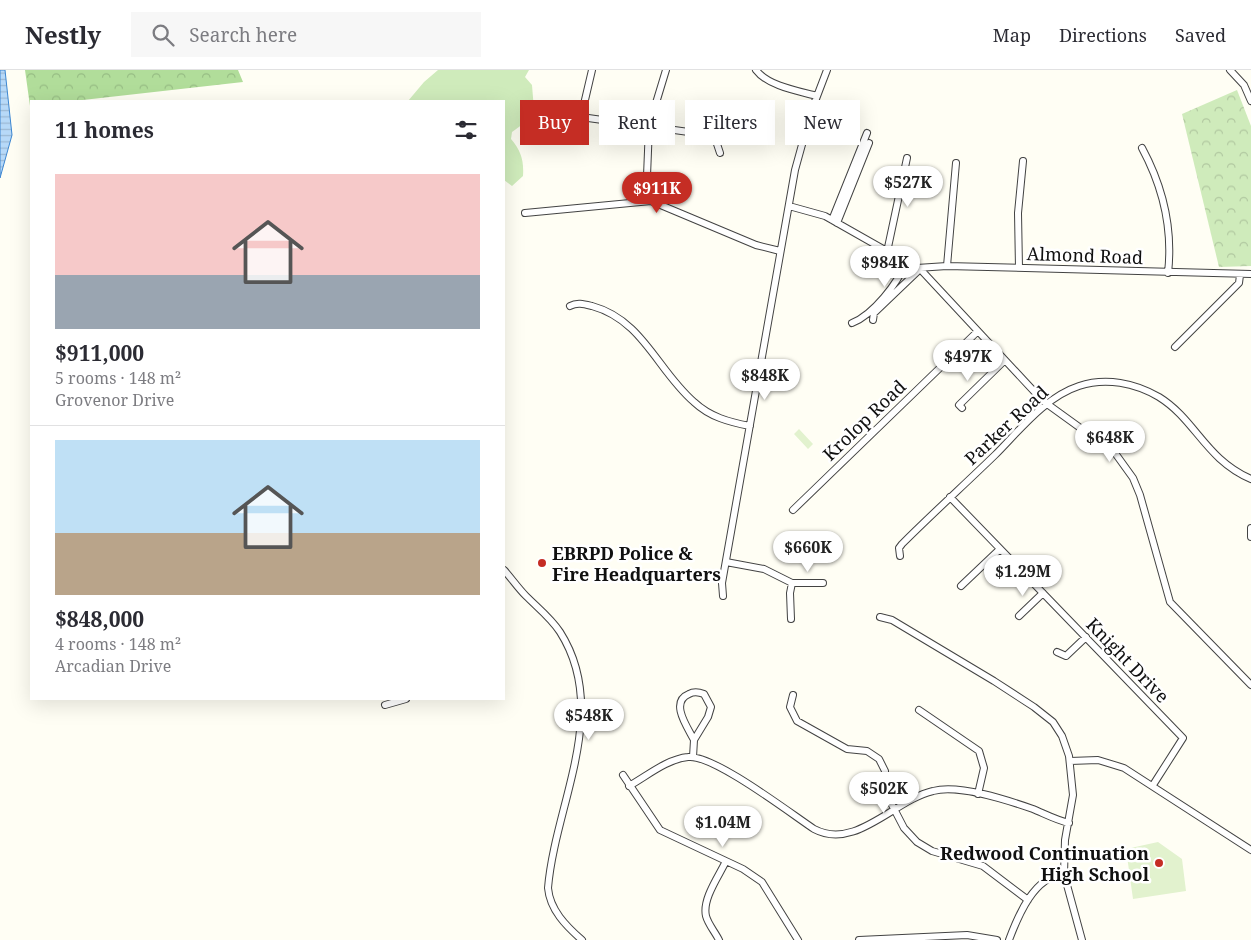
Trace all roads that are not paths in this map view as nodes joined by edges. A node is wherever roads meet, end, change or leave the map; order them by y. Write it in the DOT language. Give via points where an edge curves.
graph roads {
  1 [pos="592,70"];
  2 [pos="666,70"];
  3 [pos="756,70"];
  4 [pos="827,70"];
  5 [pos="1230,70"];
  6 [pos="1248,84"];
  7 [pos="817,96"];
  8 [pos="657,100"];
  9 [pos="1251,101"];
  10 [pos="599,119"];
  11 [pos="675,130"];
  12 [pos="867,133"];
  13 [pos="869,144"];
  14 [pos="648,145"];
  15 [pos="1142,148"];
  16 [pos="720,153"];
  17 [pos="907,158"];
  18 [pos="1023,161"];
  19 [pos="956,163"];
  20 [pos="646,201"];
  21 [pos="789,206"];
  22 [pos="525,213"];
  23 [pos="835,221"];
  24 [pos="780,251"];
  25 [pos="887,252"];
  26 [pos="906,262"];
  27 [pos="947,266"];
  28 [pos="1019,268"];
  29 [pos="919,269"];
  30 [pos="1168,273"];
  31 [pos="1251,274"];
  32 [pos="1240,275"];
  33 [pos="570,306"];
  34 [pos="873,320"];
  35 [pos="852,324"];
  36 [pos="978,331"];
  37 [pos="1175,347"];
  38 [pos="1005,360"];
  39 [pos="1047,404"];
  40 [pos="962,408"];
  41 [pos="750,426"];
  42 [pos="1251,479"];
  43 [pos="950,497"];
  44 [pos="793,510"];
  45 [pos="1251,528"];
  46 [pos="1251,537"];
  47 [pos="1000,549"];
  48 [pos="900,556"];
  49 [pos="726,562"];
  50 [pos="505,571"];
  51 [pos="792,583"];
  52 [pos="823,583"];
  53 [pos="961,586"];
  54 [pos="1043,593"];
  55 [pos="723,596"];
  56 [pos="1019,616"];
  57 [pos="880,617"];
  58 [pos="791,619"];
  59 [pos="1086,637"];
  60 [pos="1057,652"];
  61 [pos="1251,685"];
  62 [pos="793,695"];
  63 [pos="402,700"];
  64 [pos="385,705"];
  65 [pos="919,710"];
  66 [pos="694,740"];
  67 [pos="693,757"];
  68 [pos="1070,761"];
  69 [pos="623,775"];
  70 [pos="1152,785"];
  71 [pos="629,786"];
  72 [pos="978,794"];
  73 [pos="894,809"];
  74 [pos="1069,823"];
  75 [pos="1251,850"];
  76 [pos="726,861"];
  77 [pos="1064,874"];
  78 [pos="1028,900"];
  79 [pos="915,939"];
  80 [pos="582,940"];
  81 [pos="719,940"];
  82 [pos="798,940"];
  83 [pos="859,940"];
  84 [pos="997,940"];
  85 [pos="1010,940"];
  86 [pos="1082,940"];
  1 -- 10 [label="street" via="581,117"];
  2 -- 8 [label="street"];
  3 -- 7 [label="street" via="766,79"];
  4 -- 7 [label="street"];
  5 -- 6 [label="street"];
  6 -- 9 [label="street"];
  7 -- 21 [label="street" via="798,155"];
  11 -- 16 [label="street" via="708,135 716,141"];
  12 -- 23 [label="street"];
  13 -- 23 [label="street"];
  14 -- 20 [label="street"];
  15 -- 30 [label="street" via="1158,181 1166,208"];
  17 -- 25 [label="street"];
  18 -- 28 [label="street" via="1018,214"];
  19 -- 27 [label="street"];
  20 -- 22 [label="street"];
  20 -- 24 [label="street" via="756,245"];
  21 -- 23 [label="street"];
  21 -- 24 [label="street"];
  23 -- 25 [label="street"];
  24 -- 41 [label="street"];
  25 -- 26 [label="street"];
  26 -- 29 [label="street"];
  26 -- 35 [label="street" via="887,293"];
  27 -- 28 [label="street, Almond Road"];
  27 -- 29 [label="street, Almond Road"];
  28 -- 30 [label="street, Almond Road"];
  29 -- 34 [label="street" via="874,313"];
  29 -- 36 [label="street"];
  30 -- 32 [label="street, Almond Road"];
  31 -- 32 [label="street, Almond Road"];
  32 -- 37 [label="street" via="1239,283"];
  33 -- 41 [label="street" via="576,303 588,305 619,317 637,332 694,402 722,420"];
  36 -- 38 [label="street"];
  36 -- 44 [label="street, Krolop Road"];
  38 -- 39 [label="street"];
  38 -- 40 [label="street" via="959,405"];
  39 -- 42 [label="street, Parker Road" via="1086,384 1116,382 1138,387 1172,407 1217,458"];
  39 -- 43 [label="street, Parker Road"];
  39 -- 61 [label="street" via="1115,452 1140,495 1170,602"];
  41 -- 49 [label="street"];
  43 -- 47 [label="street, Knight Drive"];
  43 -- 48 [label="street, Parker Road" via="902,544"];
  45 -- 46 [label="street"];
  47 -- 53 [label="street"];
  47 -- 54 [label="street, Knight Drive"];
  49 -- 51 [label="street" via="764,569"];
  49 -- 55 [label="street"];
  50 -- 80 [label="street" via="559,630 578,676 581,705 578,746 548,888 559,916"];
  51 -- 52 [label="street"];
  51 -- 58 [label="street"];
  54 -- 56 [label="street"];
  54 -- 59 [label="street, Knight Drive"];
  57 -- 68 [label="street" via="892,620 994,680 1041,712 1062,736"];
  59 -- 60 [label="street" via="1066,656"];
  59 -- 70 [label="street, Knight Drive" via="1183,738"];
  62 -- 73 [label="street" via="790,708 797,722 847,749 867,751 879,759"];
  63 -- 64 [label="street"];
  65 -- 72 [label="street" via="979,751 984,768"];
  66 -- 66 [label="street" via="680,705 686,695 696,692 704,694 711,706"];
  66 -- 67 [label="street"];
  67 -- 71 [label="street" via="669,763"];
  67 -- 73 [label="street" via="716,765 823,832 848,833"];
  68 -- 70 [label="street" via="1098,760 1117,764"];
  68 -- 74 [label="street" via="1073,795"];
  69 -- 71 [label="street"];
  70 -- 75 [label="street"];
  71 -- 76 [label="street" via="660,830"];
  72 -- 73 [label="street" via="953,789 934,790"];
  72 -- 74 [label="street"];
  73 -- 78 [label="street" via="908,834 921,845 983,866"];
  74 -- 77 [label="street" via="1064,846"];
  76 -- 81 [label="street" via="705,910"];
  76 -- 82 [label="street" via="762,882"];
  77 -- 78 [label="street" via="1047,881"];
  77 -- 86 [label="street"];
  78 -- 85 [label="street"];
  79 -- 83 [label="street"];
  79 -- 84 [label="street" via="968,935"];
}
